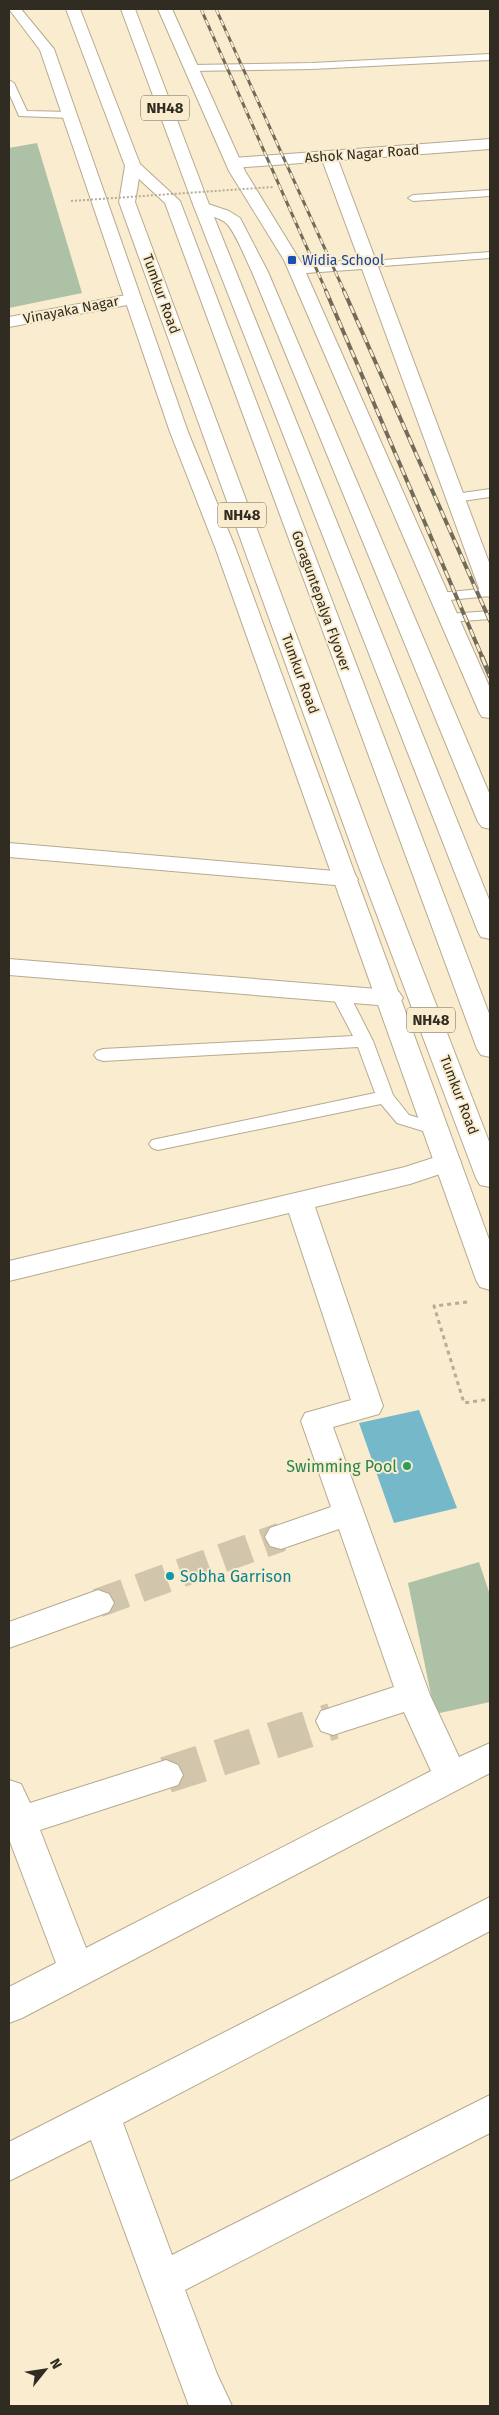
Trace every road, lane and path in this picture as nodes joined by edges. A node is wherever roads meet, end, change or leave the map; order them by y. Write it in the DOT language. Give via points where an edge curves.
graph roads {
  1 [pos="14,9"];
  2 [pos="73,9"];
  3 [pos="128,9"];
  4 [pos="165,9"];
  5 [pos="490,57"];
  6 [pos="191,68"];
  7 [pos="9,83"];
  8 [pos="71,115"];
  9 [pos="490,144"];
  10 [pos="329,156"];
  11 [pos="234,163"];
  12 [pos="133,166"];
  13 [pos="273,187"];
  14 [pos="490,193"];
  15 [pos="413,198"];
  16 [pos="71,202"];
  17 [pos="202,207"];
  18 [pos="490,255"];
  19 [pos="370,264"];
  20 [pos="296,269"];
  21 [pos="132,298"];
  22 [pos="9,322"];
  23 [pos="490,494"];
  24 [pos="454,498"];
  25 [pos="490,592"];
  26 [pos="439,597"];
  27 [pos="490,615"];
  28 [pos="448,618"];
  29 [pos="490,712"];
  30 [pos="490,822"];
  31 [pos="9,850"];
  32 [pos="346,879"];
  33 [pos="490,932"];
  34 [pos="9,967"];
  35 [pos="340,994"];
  36 [pos="390,998"];
  37 [pos="364,1040"];
  38 [pos="490,1049"];
  39 [pos="103,1055"];
  40 [pos="384,1097"];
  41 [pos="436,1129"];
  42 [pos="158,1144"];
  43 [pos="448,1162"];
  44 [pos="490,1178"];
  45 [pos="299,1202"];
  46 [pos="9,1271"];
  47 [pos="490,1280"];
  48 [pos="472,1302"];
  49 [pos="490,1399"];
  50 [pos="350,1513"];
  51 [pos="281,1538"];
  52 [pos="98,1603"];
  53 [pos="9,1635"];
  54 [pos="413,1695"];
  55 [pos="333,1722"];
  56 [pos="490,1757"];
  57 [pos="166,1775"];
  58 [pos="451,1777"];
  59 [pos="14,1808"];
  60 [pos="490,1913"];
  61 [pos="77,1971"];
  62 [pos="9,2006"];
  63 [pos="490,2113"];
  64 [pos="101,2116"];
  65 [pos="9,2162"];
  66 [pos="162,2281"];
  67 [pos="211,2406"];
  1 -- 8 [label="main road" via="47,49"];
  2 -- 12 [label="main road, NH48"];
  3 -- 17 [label="main road, NH48"];
  4 -- 6 [label="main road"];
  5 -- 6 [label="lane"];
  6 -- 11 [label="main road"];
  7 -- 8 [label="lane" via="20,115"];
  8 -- 21 [label="main road"];
  9 -- 10 [label="main road, Ashok Nagar Road"];
  10 -- 11 [label="main road, Ashok Nagar Road"];
  10 -- 19 [label="main road"];
  11 -- 20 [label="main road"];
  12 -- 38 [label="main road, Goraguntepalya Flyover" via="172,201"];
  12 -- 44 [label="main road, Tumkur Road / NH48" via="127,202 369,862"];
  13 -- 16 [label="path, bridge"];
  14 -- 15 [label="lane"];
  17 -- 30 [label="main road" via="234,221 260,272"];
  17 -- 33 [label="main road"];
  18 -- 19 [label="lane"];
  19 -- 20 [label="main road"];
  19 -- 24 [label="main road"];
  20 -- 26 [label="main road"];
  21 -- 22 [label="main road, Vinayaka Nagar"];
  21 -- 32 [label="main road"];
  23 -- 24 [label="lane"];
  24 -- 25 [label="main road"];
  25 -- 26 [label="lane"];
  26 -- 28 [label="main road"];
  27 -- 28 [label="lane"];
  28 -- 29 [label="main road"];
  31 -- 32 [label="main road"];
  32 -- 36 [label="main road"];
  34 -- 35 [label="main road"];
  35 -- 36 [label="main road"];
  35 -- 37 [label="lane"];
  36 -- 41 [label="main road"];
  37 -- 39 [label="lane"];
  37 -- 40 [label="lane"];
  40 -- 41 [label="lane" via="403,1118"];
  40 -- 42 [label="lane"];
  41 -- 43 [label="main road"];
  43 -- 45 [label="main road" via="410,1175"];
  43 -- 47 [label="main road"];
  45 -- 46 [label="main road"];
  45 -- 50 [label="main road" via="368,1406 316,1421"];
  48 -- 49 [label="path" via="434,1306 464,1403"];
  50 -- 51 [label="main road"];
  50 -- 54 [label="main road"];
  52 -- 53 [label="main road"];
  54 -- 55 [label="main road"];
  54 -- 58 [label="main road"];
  56 -- 58 [label="main road"];
  57 -- 59 [label="main road"];
  58 -- 61 [label="main road"];
  59 -- 61 [label="main road"];
  60 -- 64 [label="main road"];
  61 -- 62 [label="main road"];
  63 -- 66 [label="main road"];
  64 -- 65 [label="main road"];
  64 -- 66 [label="main road"];
  66 -- 67 [label="main road"];
}
